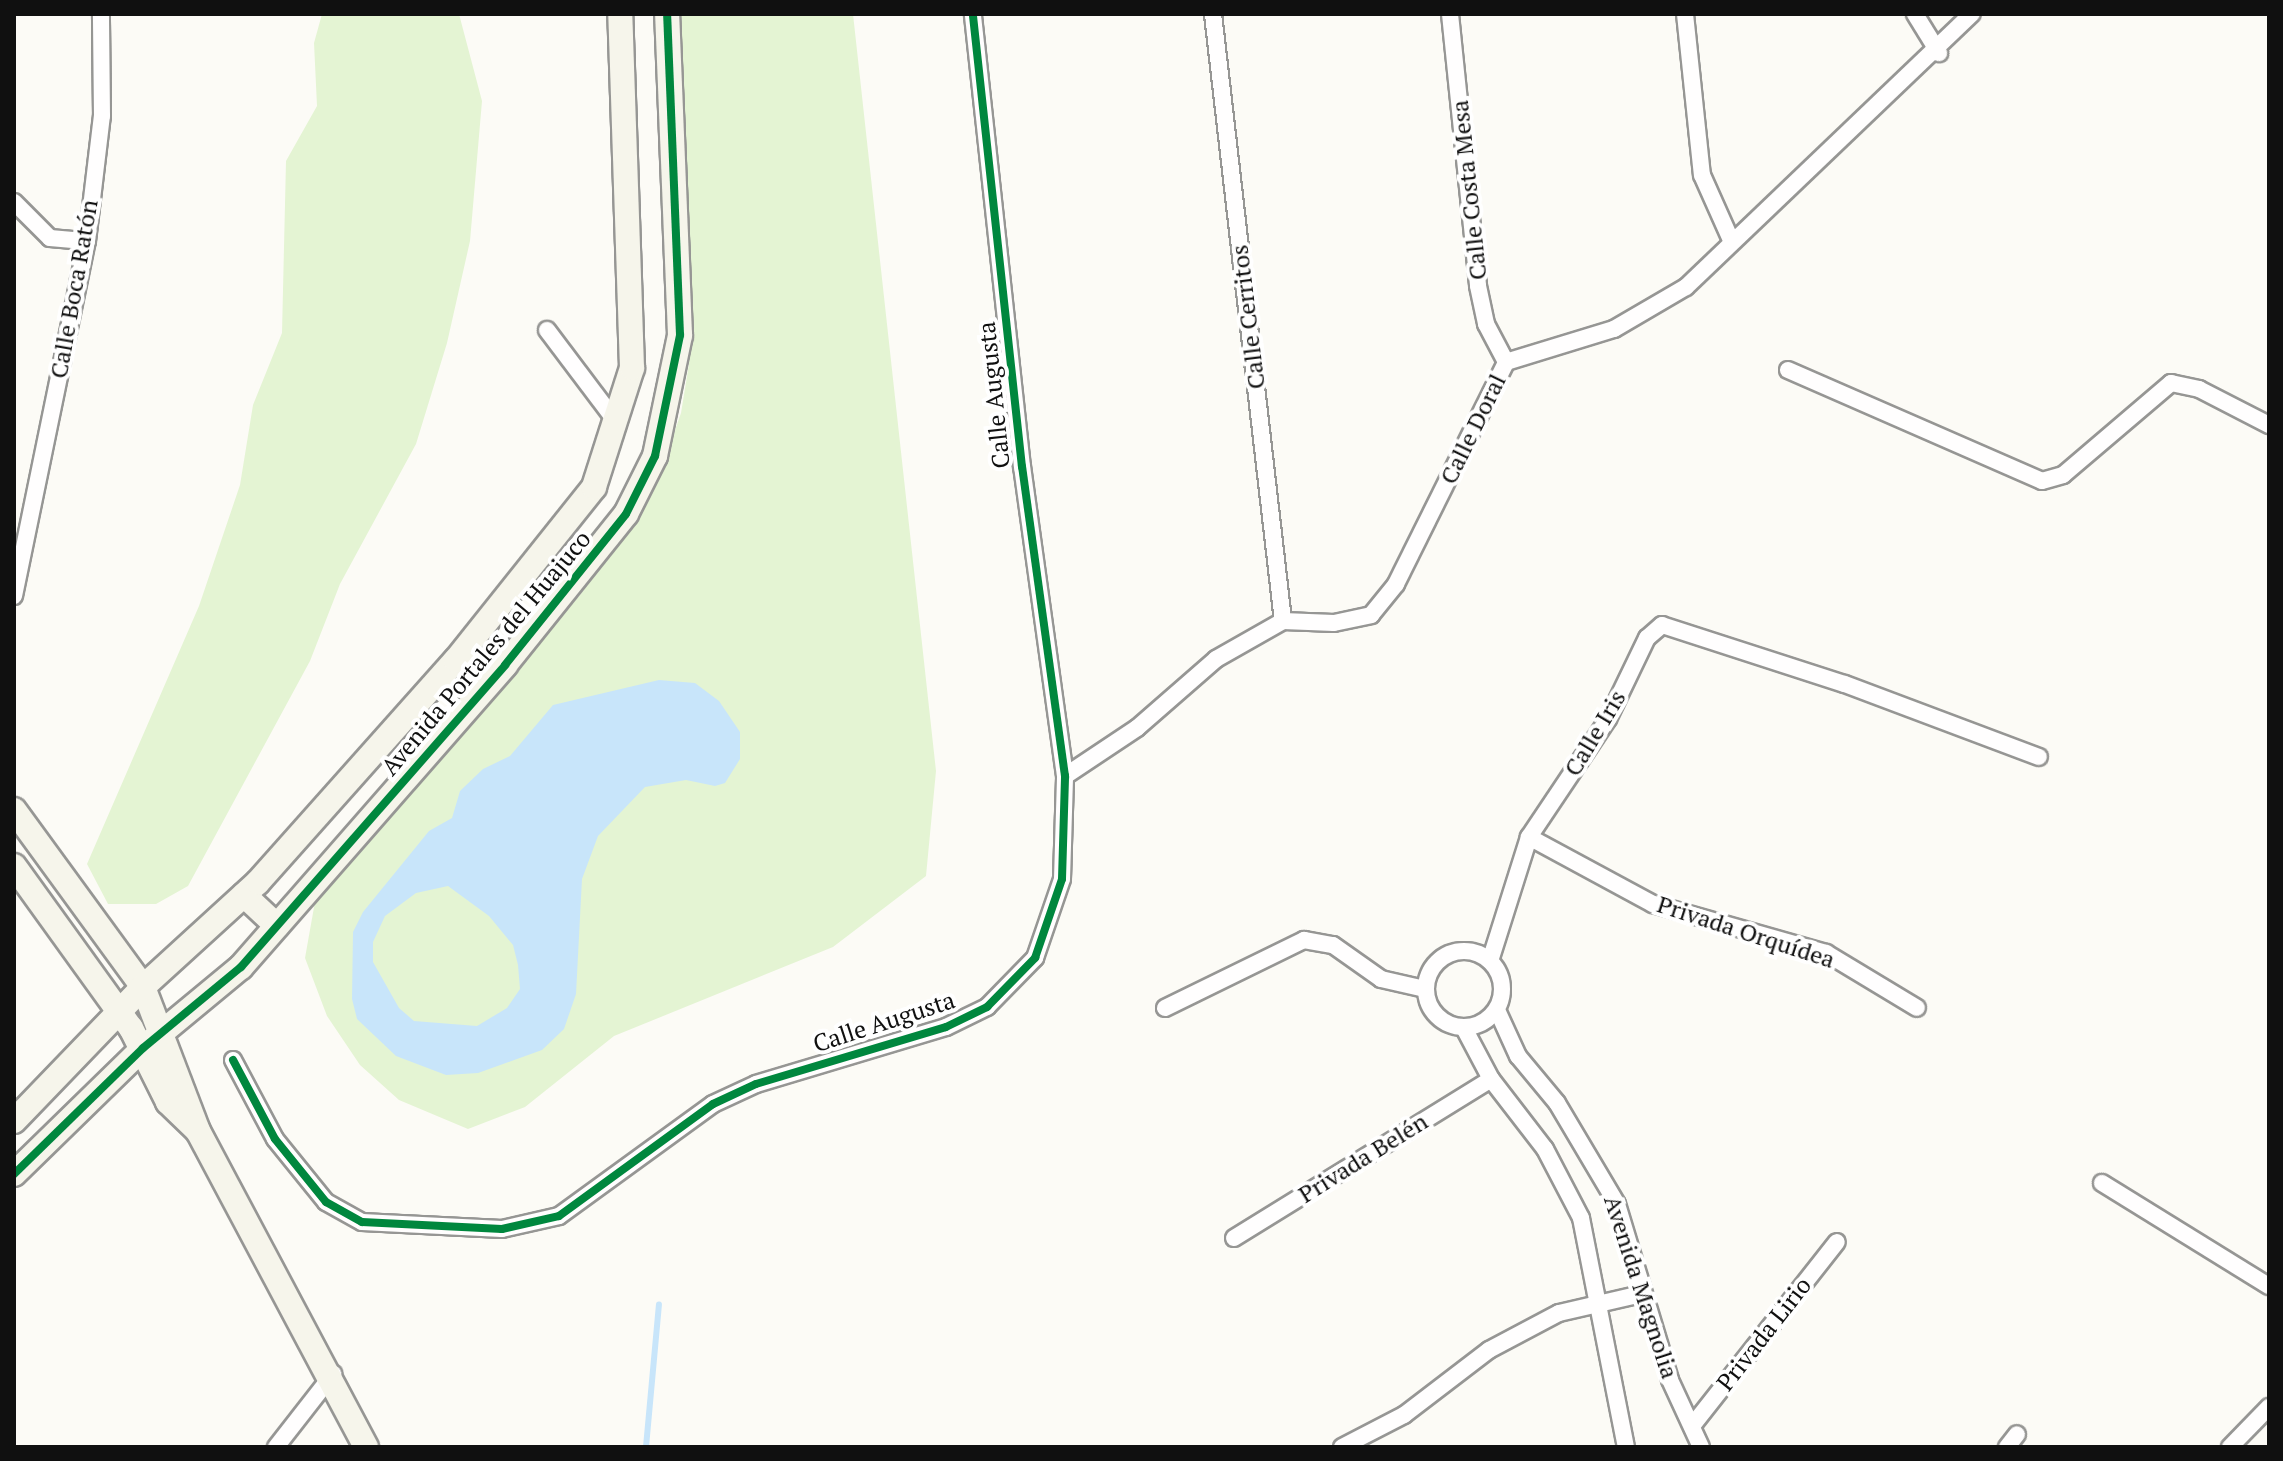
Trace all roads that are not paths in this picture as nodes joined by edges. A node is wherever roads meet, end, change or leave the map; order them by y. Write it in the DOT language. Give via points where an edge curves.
graph roads {
  1 [pos="101,14"];
  2 [pos="620,14"];
  3 [pos="667,14"];
  4 [pos="973,14"];
  5 [pos="1213,14"];
  6 [pos="1450,14"];
  7 [pos="1685,14"];
  8 [pos="1915,14"];
  9 [pos="1972,14"];
  10 [pos="1939,53"];
  11 [pos="14,202"];
  12 [pos="1731,240"];
  13 [pos="87,241"];
  14 [pos="547,330"];
  15 [pos="1506,362"];
  16 [pos="1788,370"];
  17 [pos="617,423"];
  18 [pos="2269,425"];
  19 [pos="17,557"];
  20 [pos="14,596"];
  21 [pos="1283,621"];
  22 [pos="2039,757"];
  23 [pos="1065,776"];
  24 [pos="14,810"];
  25 [pos="1529,837"];
  26 [pos="14,866"];
  27 [pos="244,895"];
  28 [pos="277,926"];
  29 [pos="1490,961"];
  30 [pos="143,987"];
  31 [pos="1425,989"];
  32 [pos="1165,1008"];
  33 [pos="1917,1008"];
  34 [pos="1497,1010"];
  35 [pos="120,1011"];
  36 [pos="1464,1028"];
  37 [pos="152,1042"];
  38 [pos="233,1060"];
  39 [pos="1491,1079"];
  40 [pos="14,1121"];
  41 [pos="14,1174"];
  42 [pos="2102,1183"];
  43 [pos="1234,1238"];
  44 [pos="1837,1242"];
  45 [pos="2269,1286"];
  46 [pos="1641,1294"];
  47 [pos="1602,1303"];
  48 [pos="333,1374"];
  49 [pos="2269,1407"];
  50 [pos="1692,1426"];
  51 [pos="276,1447"];
  52 [pos="366,1447"];
  53 [pos="1342,1447"];
  54 [pos="1626,1447"];
  55 [pos="1701,1447"];
  56 [pos="2230,1447"];
  1 -- 13 [label="street, Calle Boca Ratón" via="102,116"];
  2 -- 17 [label="street, Avenida Portales del Huajuco" via="634,321 632,368"];
  3 -- 28 [label="street, Avenida Portales del Huajuco" via="680,335 655,456 606,542"];
  4 -- 23 [label="street, Calle Augusta" via="1022,467"];
  5 -- 21 [label="street, Calle Cerritos"];
  6 -- 15 [label="street, Calle Costa Mesa" via="1478,286 1486,324"];
  7 -- 12 [label="street" via="1702,175"];
  8 -- 10 [label="street"];
  9 -- 10 [label="street, Calle Doral"];
  10 -- 12 [label="street, Calle Doral"];
  11 -- 13 [label="street" via="50,238"];
  12 -- 15 [label="street, Calle Doral" via="1686,287 1652,309 1614,329"];
  13 -- 19 [label="street, Calle Boca Ratón"];
  14 -- 17 [label="street"];
  15 -- 21 [label="street, Calle Doral" via="1384,602 1357,620"];
  16 -- 18 [label="street" via="2042,481 2063,475 2159,387 2171,383 2199,389"];
  17 -- 27 [label="street, Avenida Portales del Huajuco" via="579,510 456,660"];
  19 -- 20 [label="street, Calle Boca Ratón"];
  21 -- 23 [label="street, Calle Doral" via="1216,659 1137,728"];
  22 -- 25 [label="street, Calle Iris" via="1676,626 1657,628 1608,719"];
  23 -- 38 [label="street, Calle Augusta" via="1062,879 1035,958 1014,984 946,1027 756,1084 713,1104 559,1216 502,1229 362,1222 326,1202 298,1168"];
  24 -- 30 [label="street"];
  25 -- 29 [label="street, Calle Iris"];
  25 -- 33 [label="street, Privada Orquídea" via="1667,909 1826,953"];
  26 -- 35 [label="street"];
  27 -- 28 [label="street"];
  27 -- 30 [label="street, Avenida Portales del Huajuco"];
  28 -- 37 [label="street, Avenida Portales del Huajuco" via="241,967"];
  29 -- 31 [label="street" via="1452,953 1433,967"];
  29 -- 34 [label="street" via="1502,984"];
  30 -- 35 [label="street, Avenida Portales del Huajuco"];
  30 -- 37 [label="street"];
  31 -- 32 [label="street" via="1381,979 1333,945 1304,940"];
  31 -- 36 [label="street" via="1441,1021"];
  34 -- 36 [label="street"];
  34 -- 46 [label="street, Avenida Magnolia" via="1518,1056 1557,1103 1617,1204"];
  35 -- 37 [label="street"];
  35 -- 40 [label="street, Avenida Portales del Huajuco"];
  36 -- 39 [label="street, Avenida Magnolia"];
  37 -- 41 [label="street, Avenida Portales del Huajuco"];
  37 -- 48 [label="street" via="168,1102 198,1131"];
  39 -- 43 [label="street, Privada Belén"];
  39 -- 47 [label="street, Avenida Magnolia" via="1581,1218"];
  42 -- 45 [label="street"];
  44 -- 50 [label="street, Privada Lirio"];
  46 -- 47 [label="street"];
  46 -- 50 [label="street, Avenida Magnolia"];
  47 -- 53 [label="street" via="1559,1313 1489,1350 1404,1415"];
  47 -- 54 [label="street, Avenida Magnolia"];
  48 -- 51 [label="street"];
  48 -- 52 [label="street"];
  49 -- 56 [label="street"];
  50 -- 55 [label="street, Avenida Magnolia"];
}
